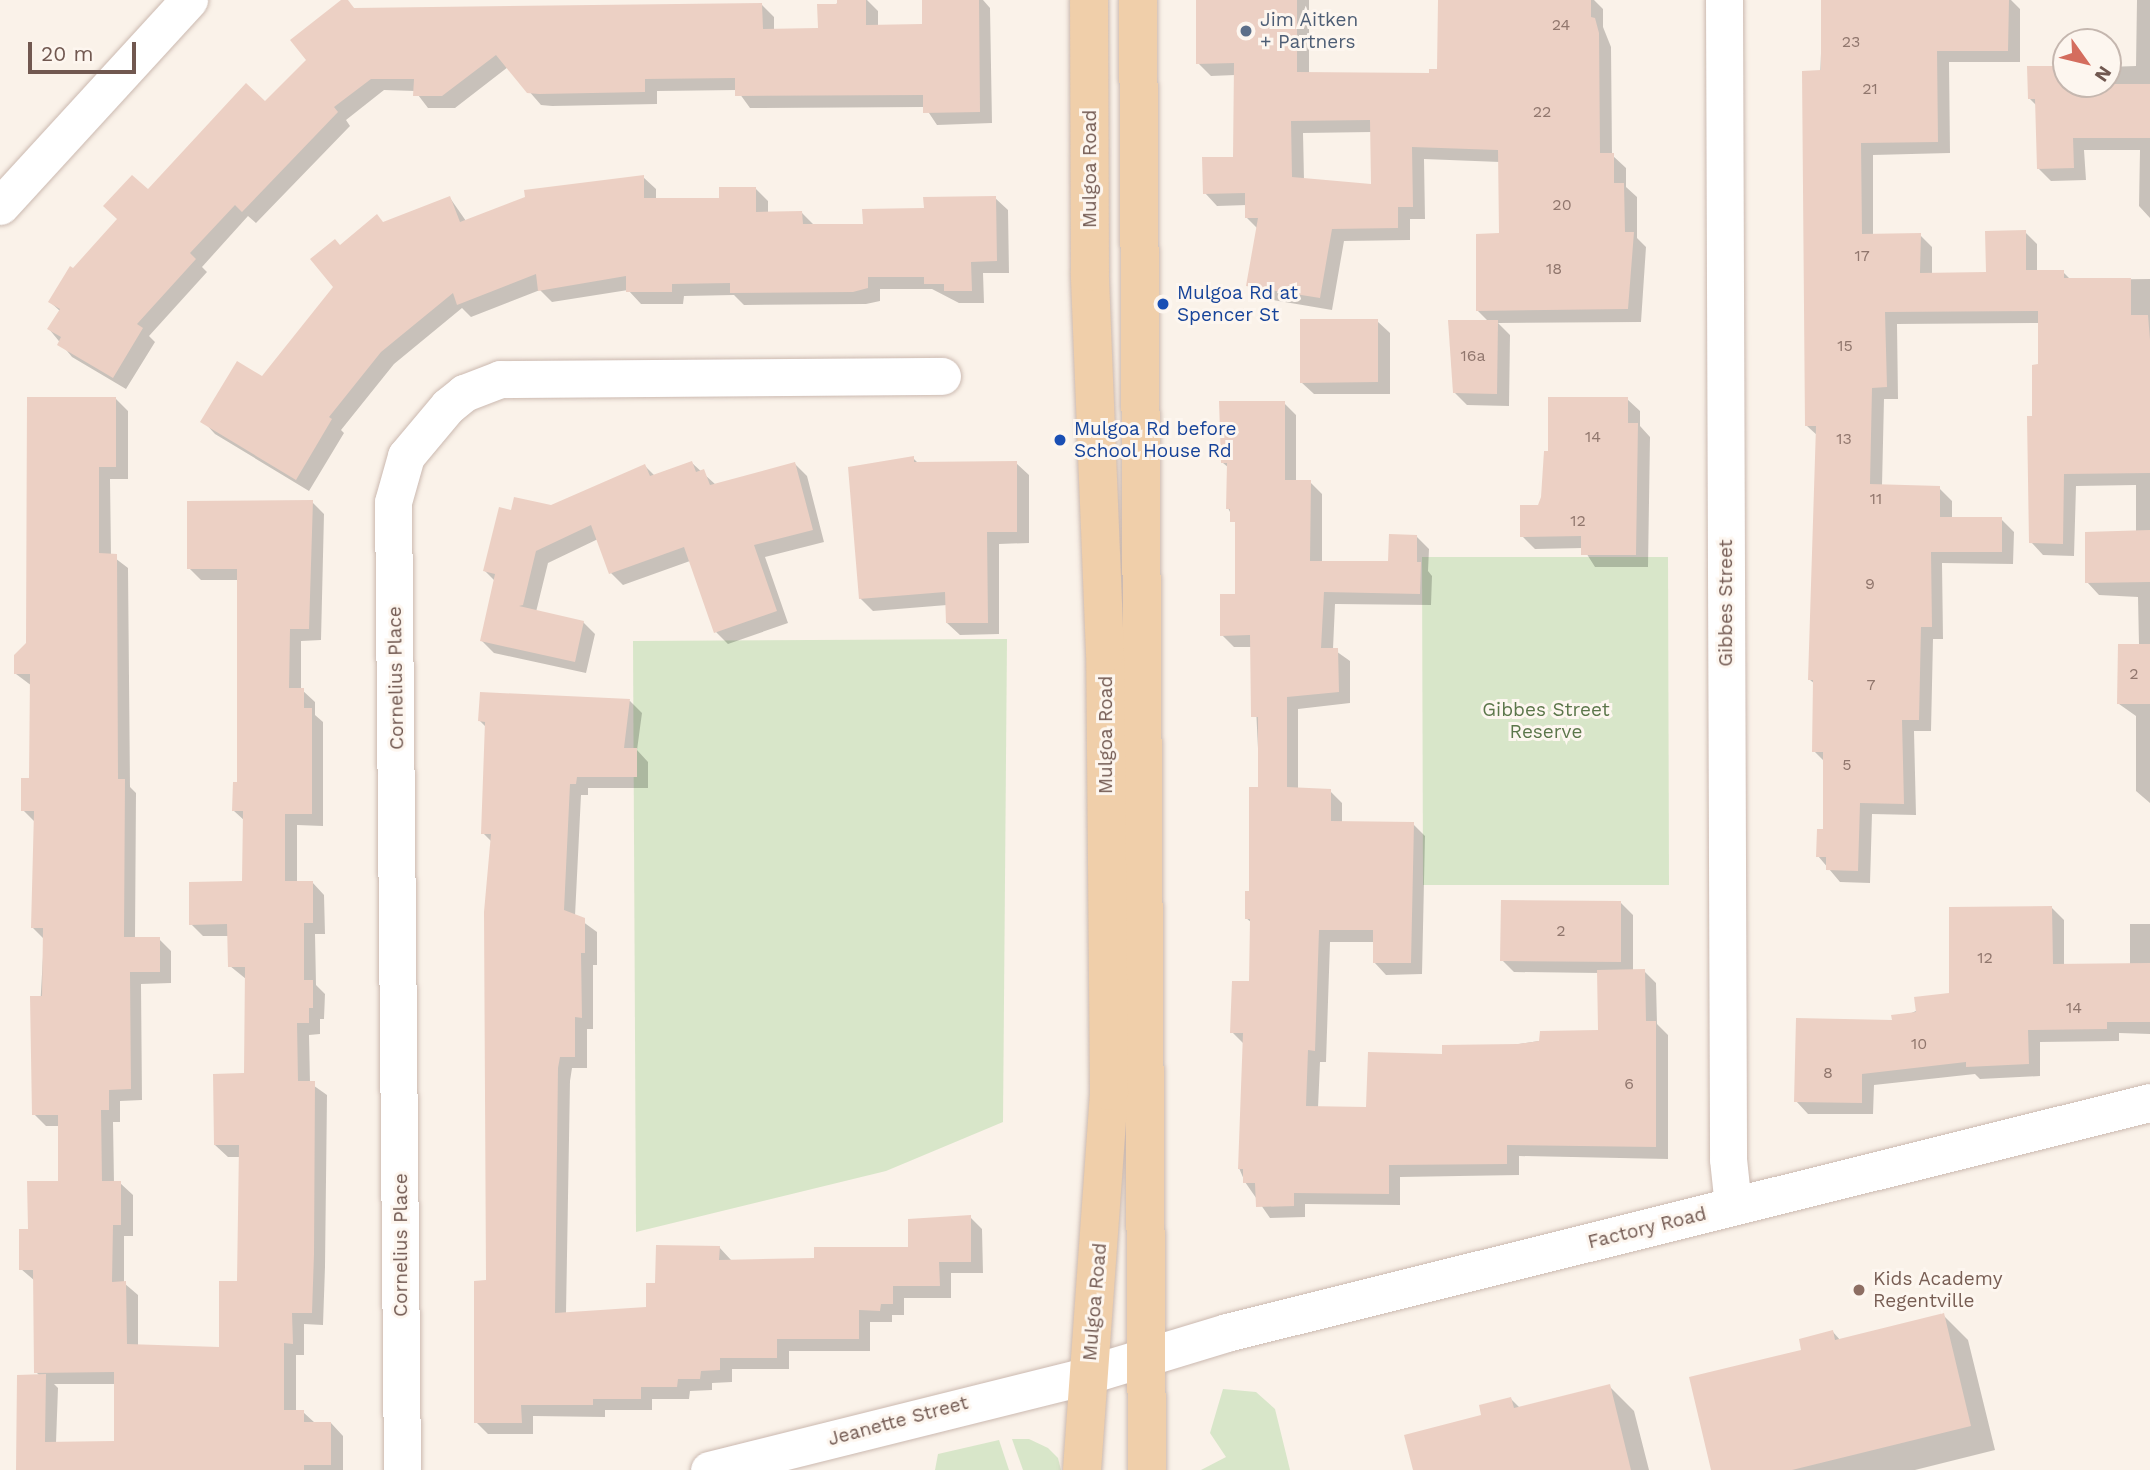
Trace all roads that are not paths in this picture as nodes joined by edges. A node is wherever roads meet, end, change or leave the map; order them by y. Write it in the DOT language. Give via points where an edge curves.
graph roads {
  1 [pos="189,0"];
  2 [pos="1089,0"];
  3 [pos="1138,0"];
  4 [pos="1724,0"];
  5 [pos="0,206"];
  6 [pos="942,376"];
  7 [pos="2150,1103"];
  8 [pos="1733,1206"];
  9 [pos="1144,1356"];
  10 [pos="1089,1375"];
  11 [pos="402,1470"];
  12 [pos="709,1470"];
  13 [pos="1082,1470"];
  14 [pos="1147,1470"];
  1 -- 5 [label="street"];
  2 -- 10 [label="main road, Mulgoa Road" via="1090,272 1105,653 1109,1091"];
  3 -- 9 [label="main road, Mulgoa Road"];
  4 -- 8 [label="street, Gibbes Street" via="1728,1159"];
  6 -- 11 [label="street, Cornelius Place" via="500,379 464,393 448,406 406,456 393,502"];
  7 -- 8 [label="street, Factory Road"];
  8 -- 9 [label="street, Factory Road"];
  9 -- 10 [label="street, Factory Road"];
  9 -- 14 [label="main road, Mulgoa Road"];
  10 -- 12 [label="street, Jeanette Street"];
  10 -- 13 [label="main road, Mulgoa Road"];
}
